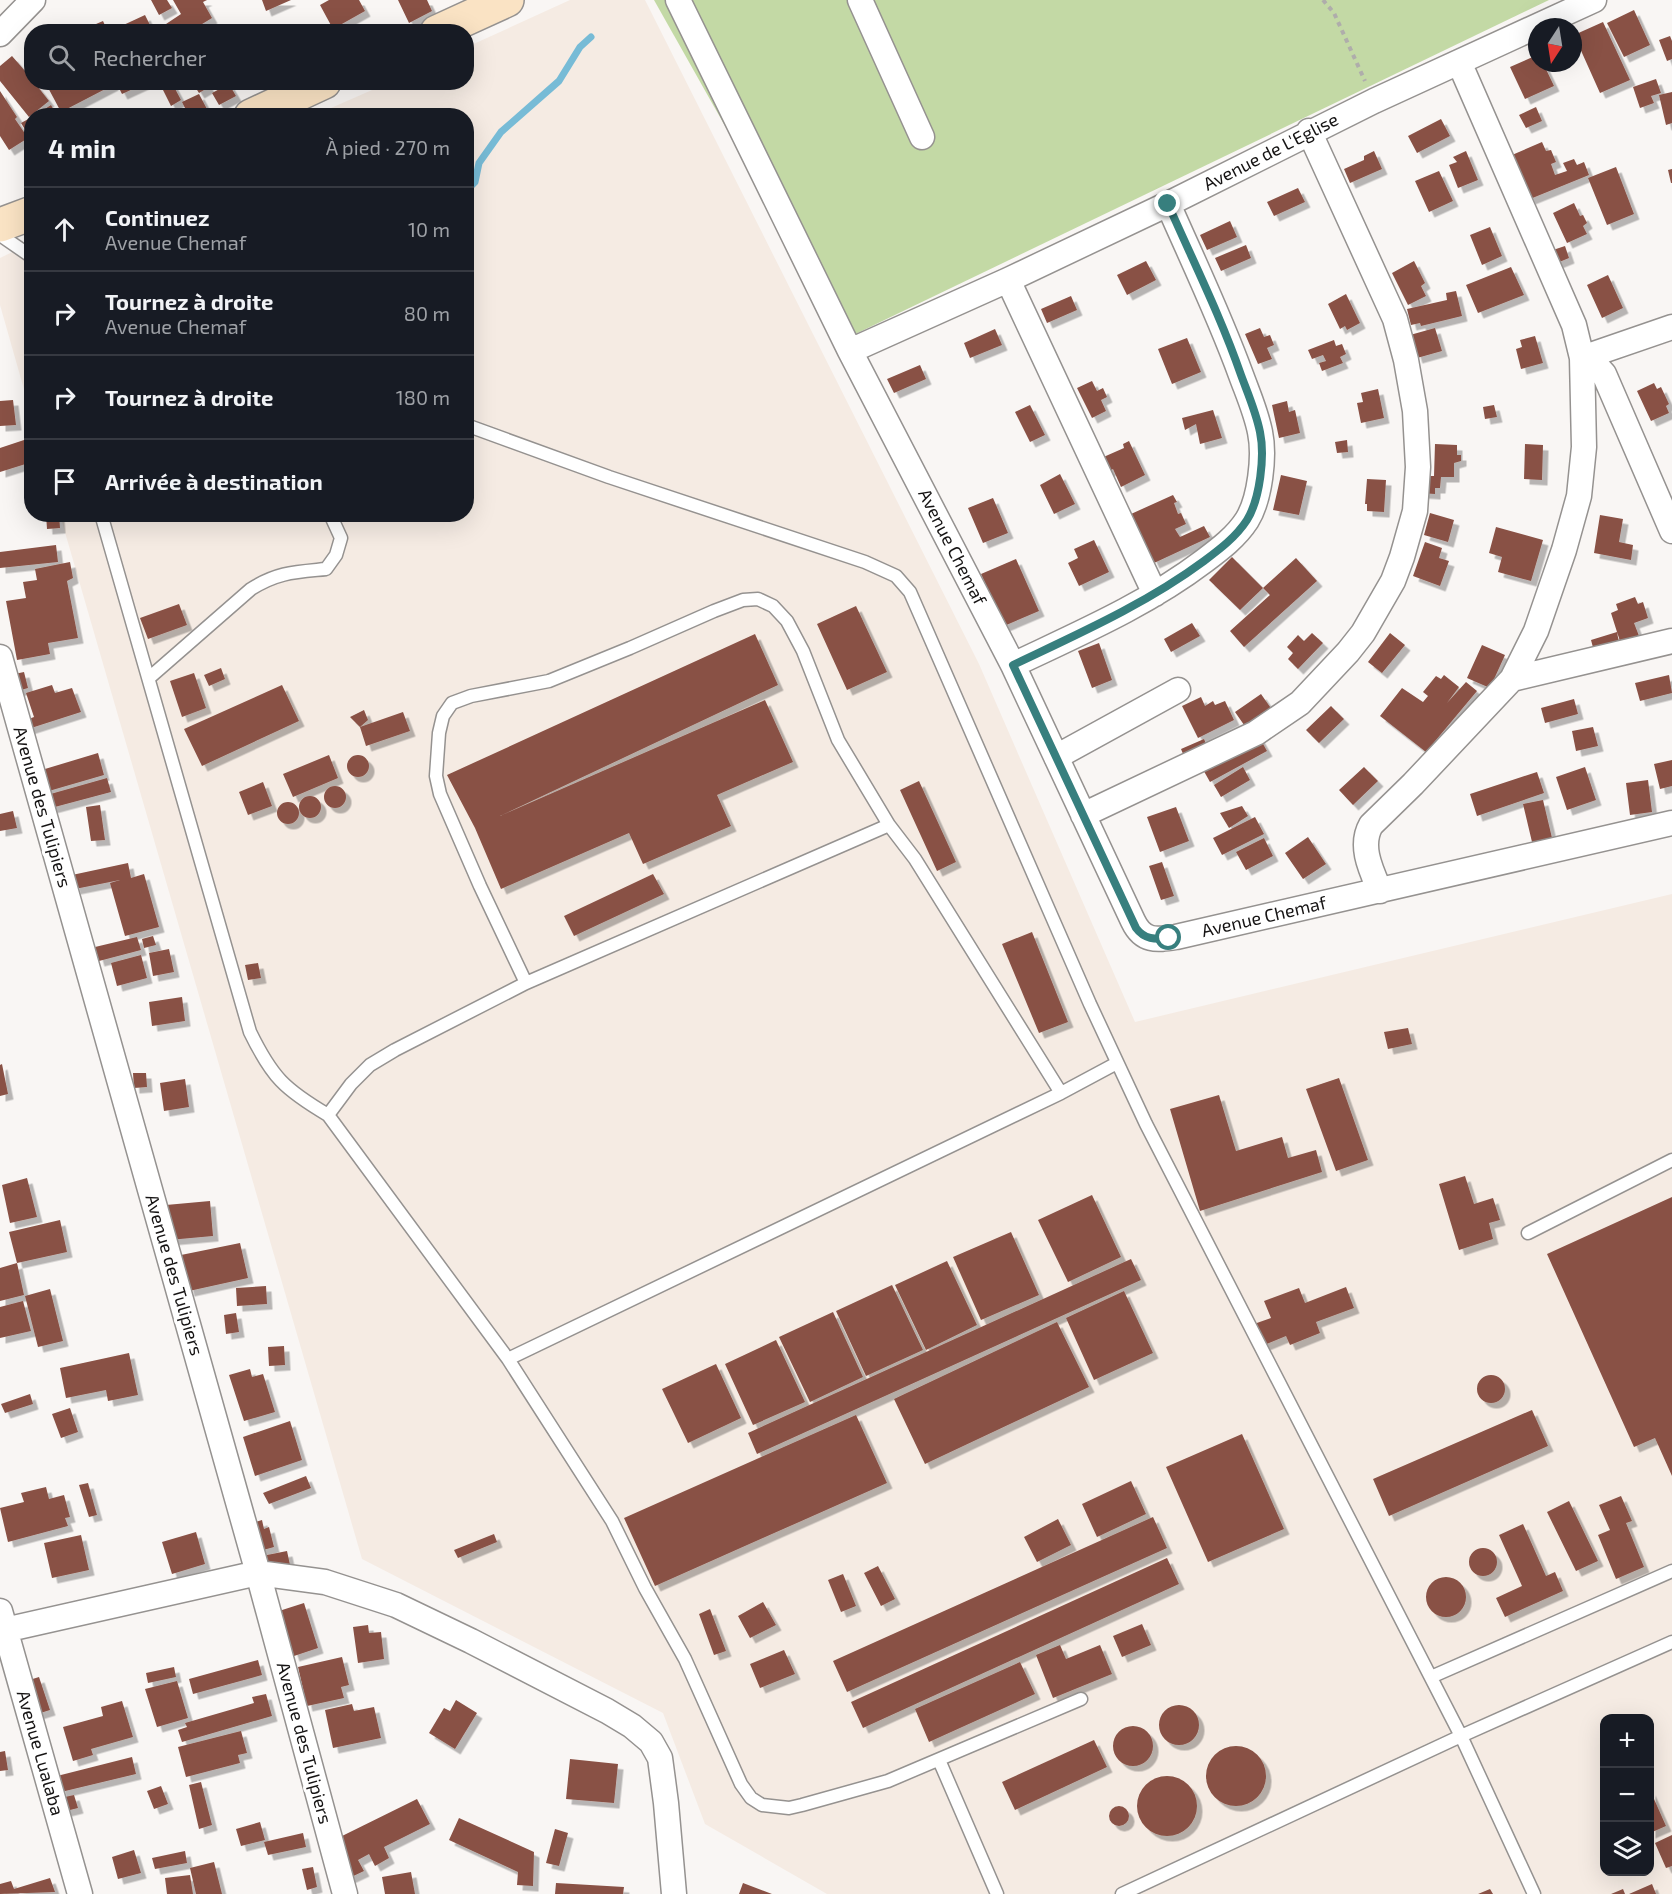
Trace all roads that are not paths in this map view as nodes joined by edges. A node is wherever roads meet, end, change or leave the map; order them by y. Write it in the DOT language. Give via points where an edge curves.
graph roads {
  1 [pos="33,0"];
  2 [pos="678,0"];
  3 [pos="860,0"];
  4 [pos="1594,0"];
  5 [pos="498,2"];
  6 [pos="453,24"];
  7 [pos="0,34"];
  8 [pos="1459,62"];
  9 [pos="307,90"];
  10 [pos="268,108"];
  11 [pos="1309,131"];
  12 [pos="922,137"];
  13 [pos="1168,204"];
  14 [pos="24,216"];
  15 [pos="0,225"];
  16 [pos="0,235"];
  17 [pos="24,252"];
  18 [pos="1008,280"];
  19 [pos="1672,327"];
  20 [pos="850,351"];
  21 [pos="1582,358"];
  22 [pos="474,427"];
  23 [pos="103,522"];
  24 [pos="334,522"];
  25 [pos="1672,531"];
  26 [pos="1155,594"];
  27 [pos="1672,641"];
  28 [pos="0,657"];
  29 [pos="1013,665"];
  30 [pos="149,678"];
  31 [pos="1512,679"];
  32 [pos="1178,690"];
  33 [pos="1056,757"];
  34 [pos="1083,815"];
  35 [pos="1672,823"];
  36 [pos="889,825"];
  37 [pos="1380,891"];
  38 [pos="526,983"];
  39 [pos="1117,1064"];
  40 [pos="1061,1093"];
  41 [pos="328,1115"];
  42 [pos="1672,1160"];
  43 [pos="1528,1233"];
  44 [pos="508,1359"];
  45 [pos="1672,1571"];
  46 [pos="258,1573"];
  47 [pos="2,1624"];
  48 [pos="1672,1642"];
  49 [pos="1431,1677"];
  50 [pos="1081,1699"];
  51 [pos="1461,1736"];
  52 [pos="939,1760"];
  53 [pos="80,1894"];
  54 [pos="345,1894"];
  55 [pos="674,1894"];
  56 [pos="997,1894"];
  57 [pos="1122,1894"];
  58 [pos="1534,1894"];
  1 -- 7 [label="street"];
  2 -- 20 [label="street, Avenue Chemaf"];
  3 -- 12 [label="street"];
  4 -- 8 [label="street, Avenue de L'Eglise"];
  5 -- 6 [label="street"];
  8 -- 11 [label="street, Avenue de L'Eglise"];
  8 -- 21 [label="street" via="1575,326"];
  9 -- 10 [label="street"];
  11 -- 13 [label="street, Avenue de L'Eglise"];
  11 -- 34 [label="street" via="1395,319 1406,360 1415,411 1418,467 1415,511 1402,557 1363,633 1300,702 1256,734"];
  13 -- 18 [label="street, Avenue de L'Eglise"];
  13 -- 26 [label="street" via="1231,347 1258,424 1262,453 1256,495 1237,534"];
  14 -- 15 [label="street"];
  16 -- 17 [label="lane"];
  18 -- 20 [label="street, Avenue de L'Eglise"];
  18 -- 26 [label="street"];
  19 -- 21 [label="street"];
  20 -- 29 [label="street, Avenue Chemaf"];
  21 -- 25 [label="street" via="1604,374"];
  21 -- 31 [label="street" via="1584,447 1579,496 1536,631"];
  22 -- 39 [label="lane" via="896,576 910,592"];
  23 -- 30 [label="lane"];
  24 -- 30 [label="lane" via="341,538 336,555 326,568 267,579"];
  26 -- 29 [label="street"];
  27 -- 31 [label="street"];
  28 -- 46 [label="street, Avenue des Tulipiers"];
  29 -- 33 [label="street, Avenue Chemaf"];
  30 -- 41 [label="lane" via="250,1032 280,1082"];
  31 -- 37 [label="street" via="1366,833 1369,861"];
  32 -- 33 [label="street"];
  33 -- 34 [label="street, Avenue Chemaf"];
  34 -- 37 [label="street, Avenue Chemaf" via="1136,928 1149,938 1176,937"];
  35 -- 37 [label="street, Avenue Chemaf"];
  36 -- 38 [label="lane"];
  36 -- 38 [label="lane" via="838,740 803,651 786,621 773,606 758,599 714,611 549,681 452,703 443,716 439,733 436,776 440,794"];
  36 -- 40 [label="lane" via="915,859"];
  38 -- 41 [label="lane" via="370,1065"];
  39 -- 40 [label="lane"];
  39 -- 49 [label="lane"];
  40 -- 44 [label="lane"];
  41 -- 44 [label="lane"];
  42 -- 43 [label="lane"];
  44 -- 52 [label="lane" via="612,1521 685,1659 741,1784 751,1798 762,1805 789,1808 888,1781"];
  45 -- 49 [label="lane"];
  46 -- 47 [label="street"];
  46 -- 54 [label="street, Avenue des Tulipiers"];
  46 -- 55 [label="street" via="325,1582 396,1605 632,1726 651,1742 660,1758"];
  47 -- 53 [label="street, Avenue Lualaba"];
  48 -- 51 [label="lane"];
  49 -- 51 [label="lane"];
  50 -- 52 [label="lane"];
  51 -- 57 [label="lane"];
  51 -- 58 [label="lane"];
  52 -- 56 [label="lane"];
}
